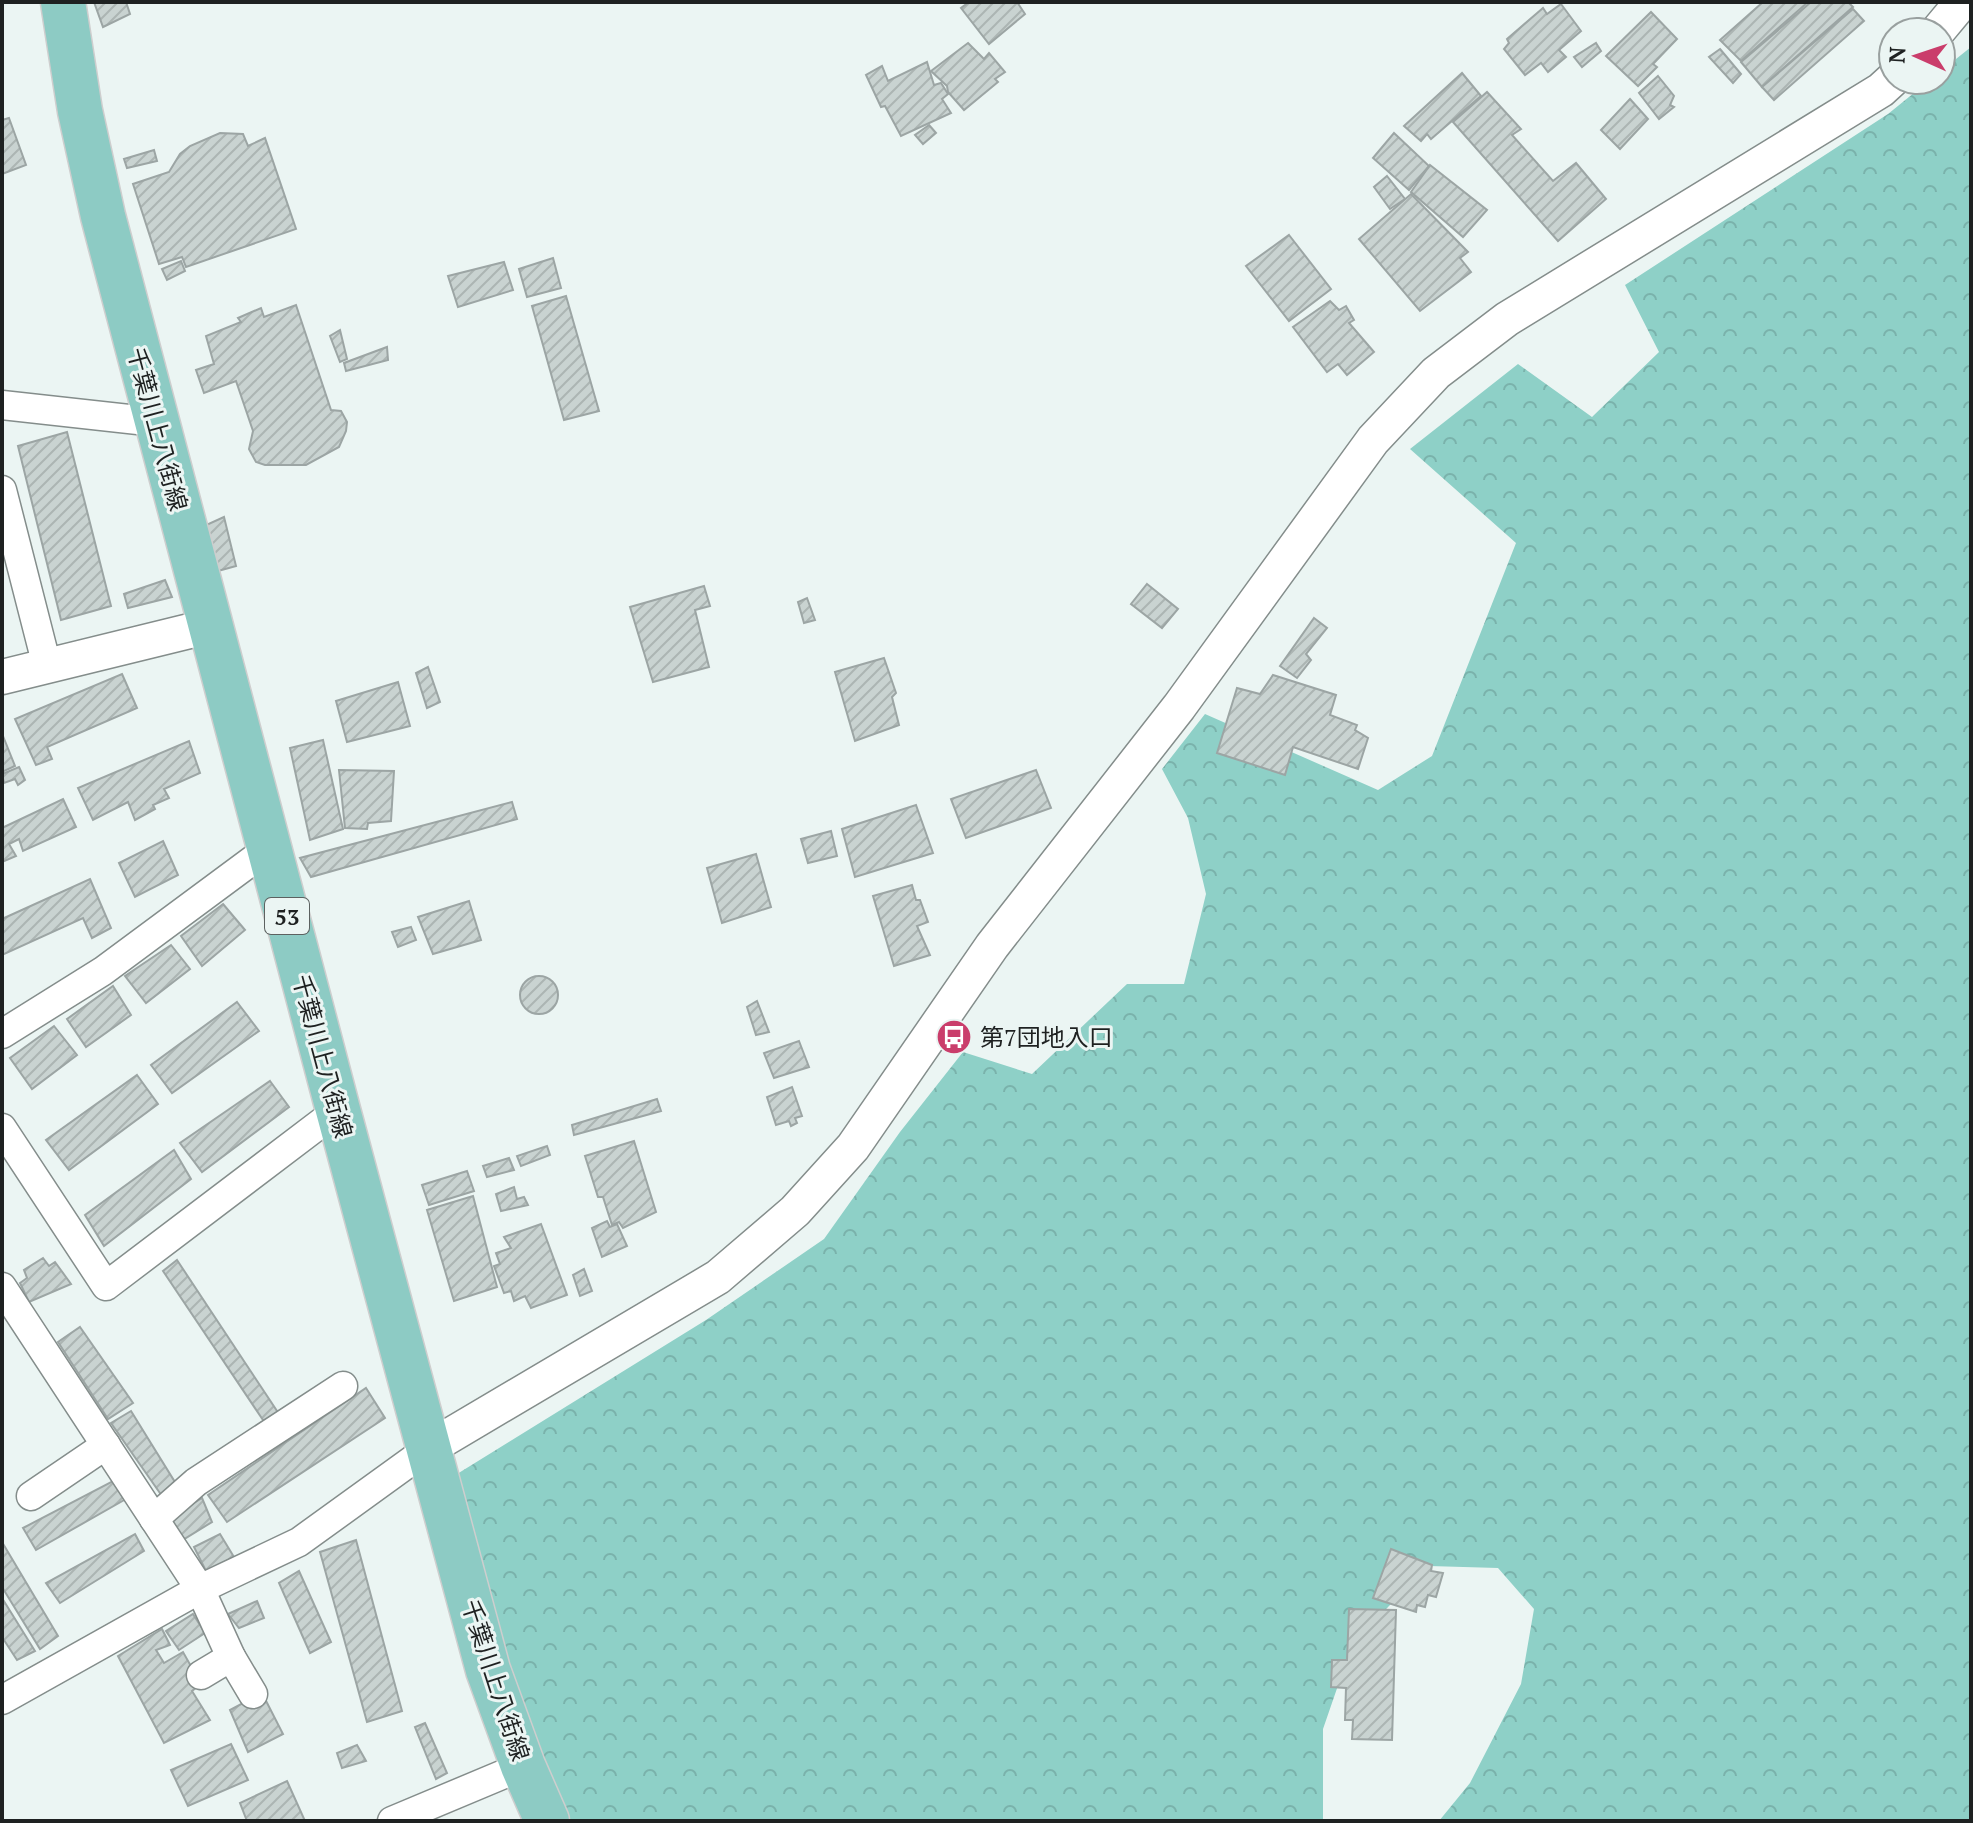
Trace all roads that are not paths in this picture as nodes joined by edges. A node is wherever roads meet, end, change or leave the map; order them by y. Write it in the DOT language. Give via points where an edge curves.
graph roads {
  1 [pos="63,2"];
  2 [pos="1877,92"];
  3 [pos="2,405"];
  4 [pos="156,422"];
  5 [pos="2,490"];
  6 [pos="210,626"];
  7 [pos="47,666"];
  8 [pos="2,677"];
  9 [pos="269,848"];
  10 [pos="2,1034"];
  11 [pos="338,1110"];
  12 [pos="2,1128"];
  13 [pos="2,1287"];
  14 [pos="343,1386"];
  15 [pos="106,1445"];
  16 [pos="429,1448"];
  17 [pos="31,1496"];
  18 [pos="154,1519"];
  19 [pos="200,1589"];
  20 [pos="231,1657"];
  21 [pos="201,1675"];
  22 [pos="253,1694"];
  23 [pos="2,1700"];
  24 [pos="523,1766"];
  25 [pos="392,1821"];
  26 [pos="547,1821"];
  1 -- 4 [label="main road, 千葉川上八街線 / 53" via="103,216"];
  2 -- 16 [label="street" via="1507,319 1436,373 1373,440 1179,707 992,946 853,1147 795,1211 718,1277"];
  3 -- 4 [label="street"];
  4 -- 6 [label="main road, 千葉川上八街線 / 53"];
  5 -- 7 [label="street"];
  6 -- 7 [label="street"];
  6 -- 9 [label="main road, 千葉川上八街線 / 53"];
  7 -- 8 [label="street"];
  9 -- 10 [label="street" via="103,971"];
  9 -- 11 [label="main road, 千葉川上八街線 / 53"];
  11 -- 12 [label="street" via="106,1286"];
  11 -- 16 [label="main road, 千葉川上八街線 / 53"];
  13 -- 15 [label="street"];
  14 -- 18 [label="street" via="196,1482"];
  15 -- 17 [label="street"];
  15 -- 18 [label="street"];
  16 -- 19 [label="street" via="299,1542"];
  16 -- 24 [label="main road, 千葉川上八街線 / 53" via="488,1670"];
  18 -- 19 [label="street"];
  19 -- 20 [label="street"];
  19 -- 23 [label="street"];
  20 -- 21 [label="street"];
  20 -- 22 [label="street"];
  24 -- 25 [label="street"];
  24 -- 26 [label="main road, 千葉川上八街線 / 53"];
}
